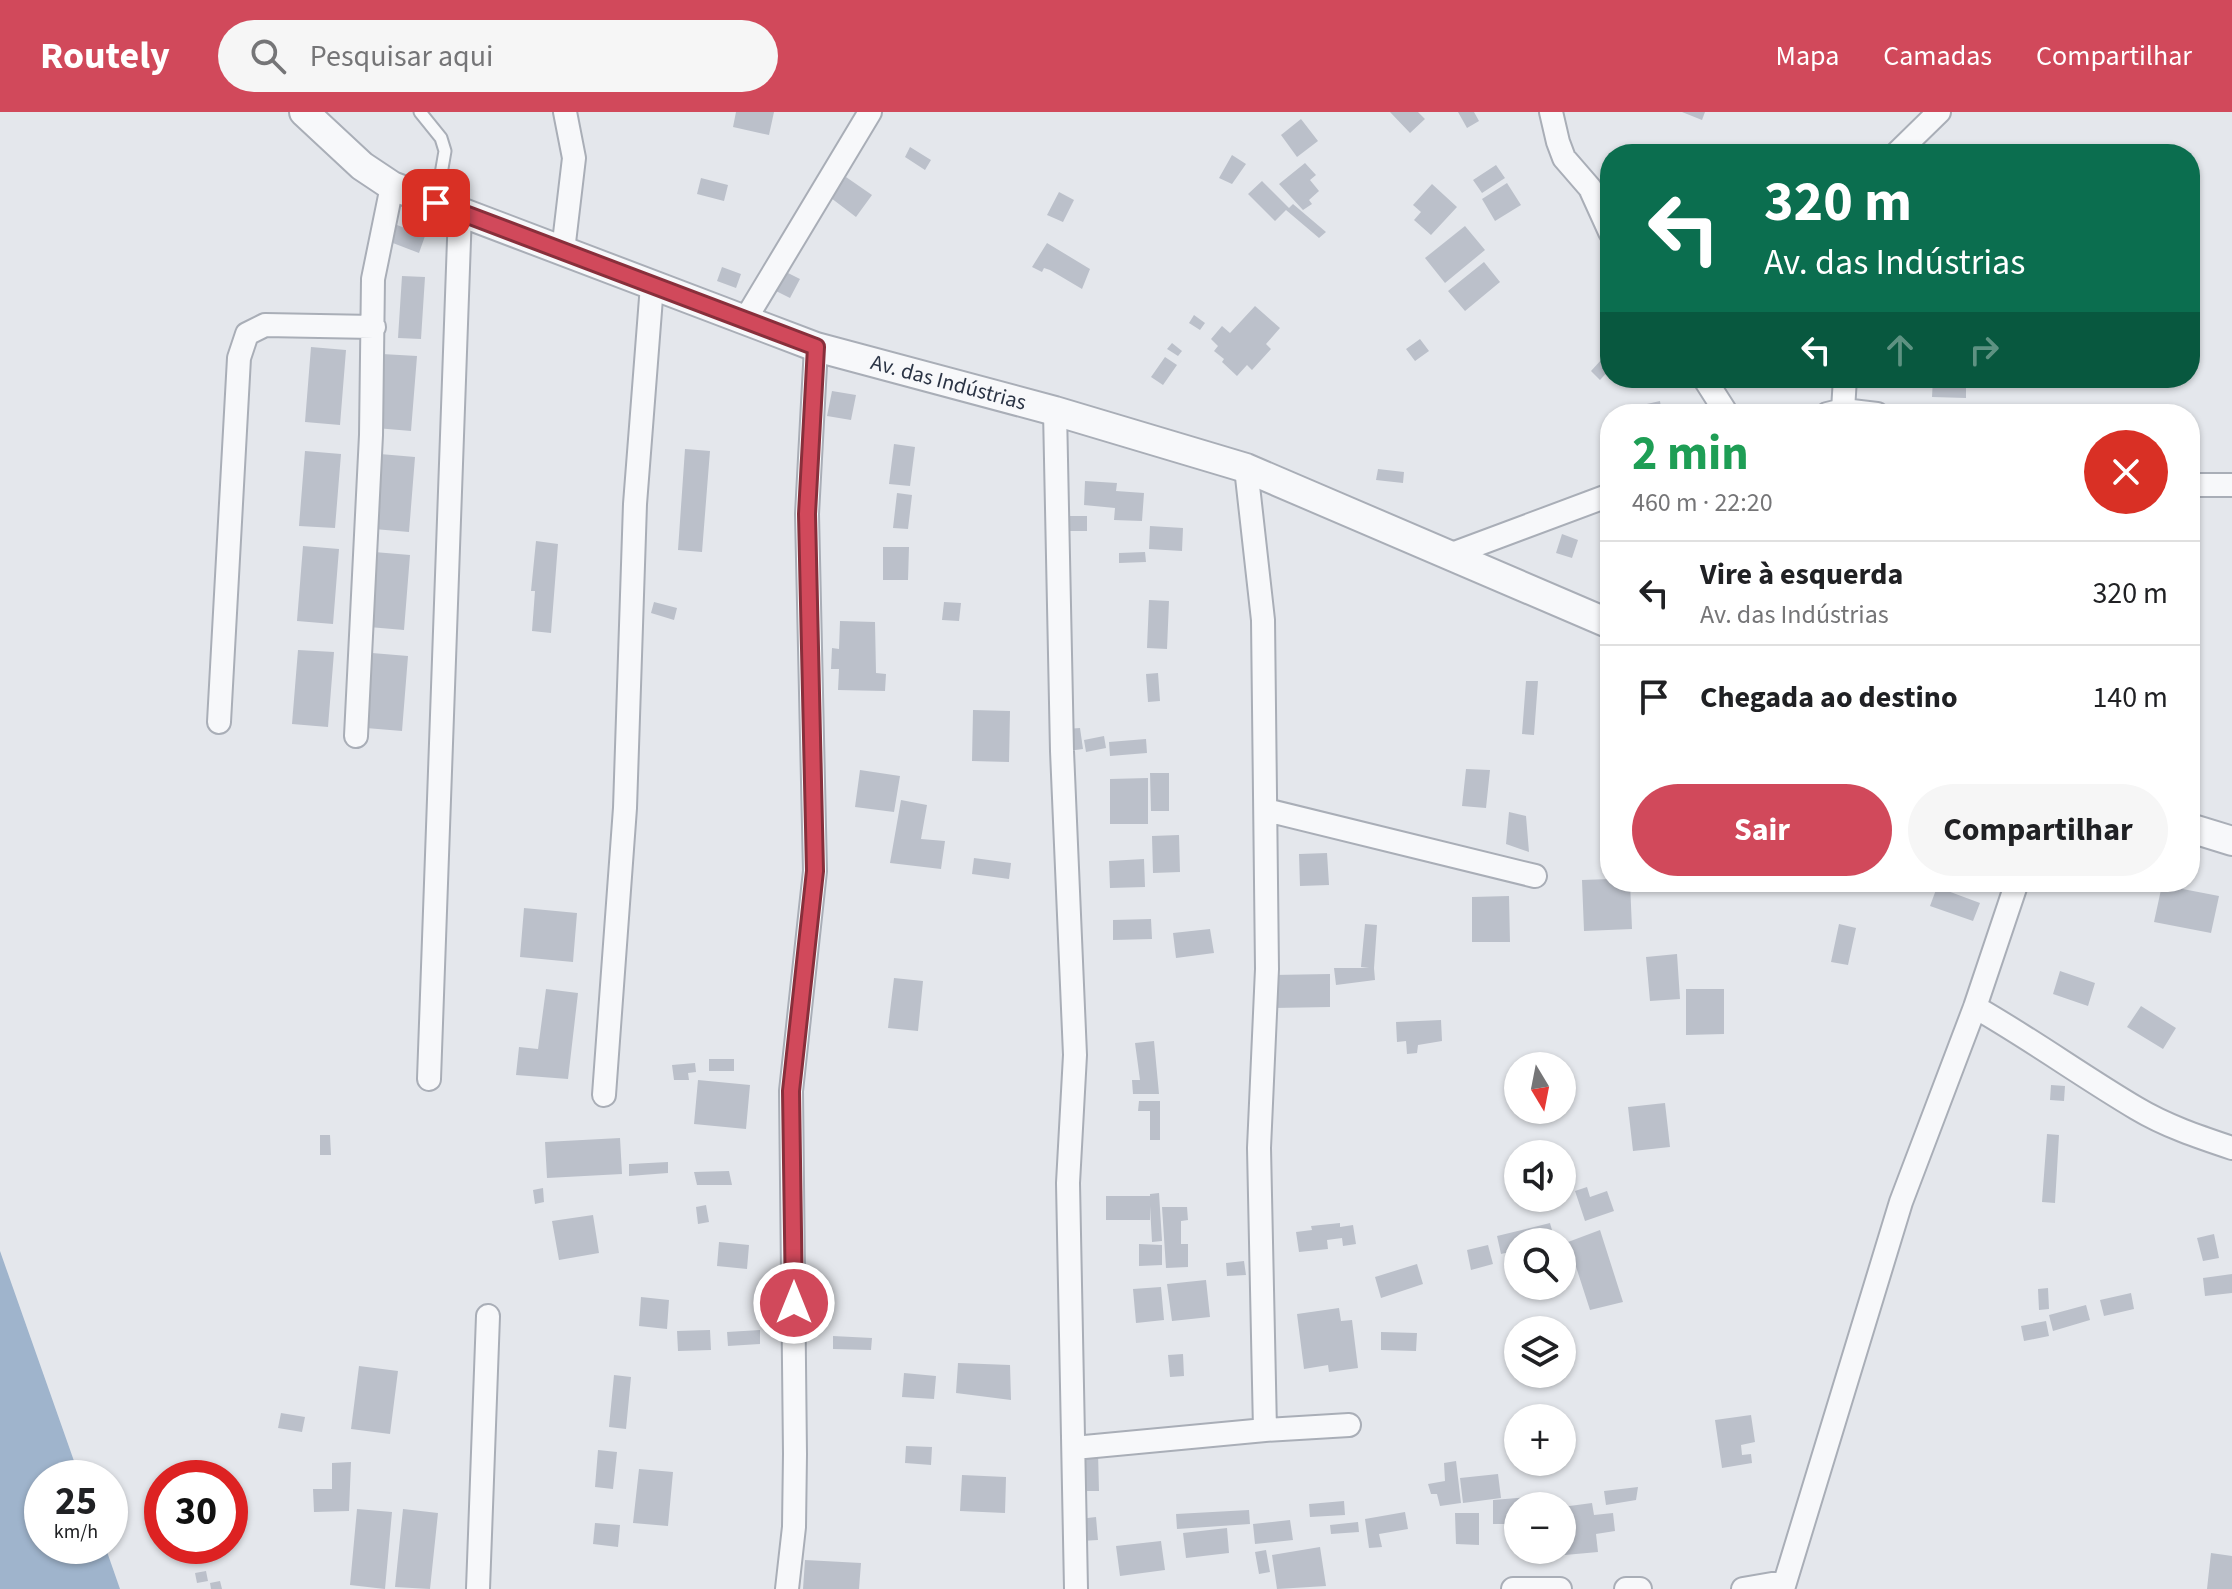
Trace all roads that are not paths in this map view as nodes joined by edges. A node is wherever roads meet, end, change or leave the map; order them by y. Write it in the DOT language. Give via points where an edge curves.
graph roads {
  1 [pos="304,112"];
  2 [pos="420,112"];
  3 [pos="565,112"];
  4 [pos="870,112"];
  5 [pos="1551,112"];
  6 [pos="1939,112"];
  7 [pos="1906,144"];
  8 [pos="392,186"];
  9 [pos="448,208"];
  10 [pos="1600,210"];
  11 [pos="563,251"];
  12 [pos="652,285"];
  13 [pos="745,320"];
  14 [pos="374,327"];
  15 [pos="816,347"];
  16 [pos="1055,411"];
  17 [pos="1246,468"];
  18 [pos="2200,485"];
  19 [pos="2232,485"];
  20 [pos="1600,499"];
  21 [pos="1452,554"];
  22 [pos="1600,620"];
  23 [pos="219,722"];
  24 [pos="356,736"];
  25 [pos="1266,810"];
  26 [pos="2200,831"];
  27 [pos="2232,841"];
  28 [pos="1535,876"];
  29 [pos="2014,892"];
  30 [pos="1975,1007"];
  31 [pos="429,1079"];
  32 [pos="604,1095"];
  33 [pos="2232,1148"];
  34 [pos="488,1316"];
  35 [pos="1349,1425"];
  36 [pos="1265,1430"];
  37 [pos="1074,1448"];
  38 [pos="1783,1585"];
  39 [pos="478,1589"];
  40 [pos="787,1589"];
  41 [pos="1076,1589"];
  42 [pos="1513,1589"];
  43 [pos="1560,1589"];
  44 [pos="1626,1589"];
  45 [pos="1640,1589"];
  46 [pos="1743,1589"];
  1 -- 8 [label="street, Av. das Indústrias" via="362,166"];
  2 -- 9 [label="lane" via="445,151"];
  3 -- 11 [label="street" via="574,158"];
  4 -- 13 [label="street"];
  5 -- 10 [label="street" via="1564,158 1590,188"];
  6 -- 7 [label="street"];
  8 -- 9 [label="street, Av. das Indústrias"];
  8 -- 14 [label="street" via="373,279"];
  9 -- 11 [label="street, Av. das Indústrias"];
  9 -- 31 [label="street"];
  11 -- 12 [label="street, Av. das Indústrias"];
  12 -- 13 [label="street, Av. das Indústrias"];
  12 -- 32 [label="street" via="635,504 625,808"];
  13 -- 15 [label="street, Av. das Indústrias"];
  14 -- 23 [label="street" via="265,325 247,334 239,358"];
  14 -- 24 [label="street"];
  15 -- 16 [label="street, Av. das Indústrias"];
  15 -- 40 [label="street" via="807,514 815,871 791,1091 795,1454"];
  16 -- 17 [label="street, Av. das Indústrias"];
  16 -- 37 [label="street" via="1075,1055 1068,1183"];
  17 -- 21 [label="street, Av. das Indústrias"];
  17 -- 25 [label="street" via="1263,620"];
  18 -- 19 [label="street"];
  20 -- 21 [label="street"];
  21 -- 22 [label="street, Av. das Indústrias"];
  25 -- 28 [label="street"];
  25 -- 36 [label="street" via="1267,969 1259,1148"];
  26 -- 27 [label="street"];
  29 -- 30 [label="street"];
  30 -- 33 [label="street" via="2137,1109"];
  30 -- 38 [label="street" via="1901,1202"];
  34 -- 39 [label="street"];
  35 -- 36 [label="street"];
  36 -- 37 [label="street"];
  37 -- 41 [label="street"];
  38 -- 46 [label="street"];
  42 -- 43 [label="street"];
  44 -- 45 [label="street"];
}
